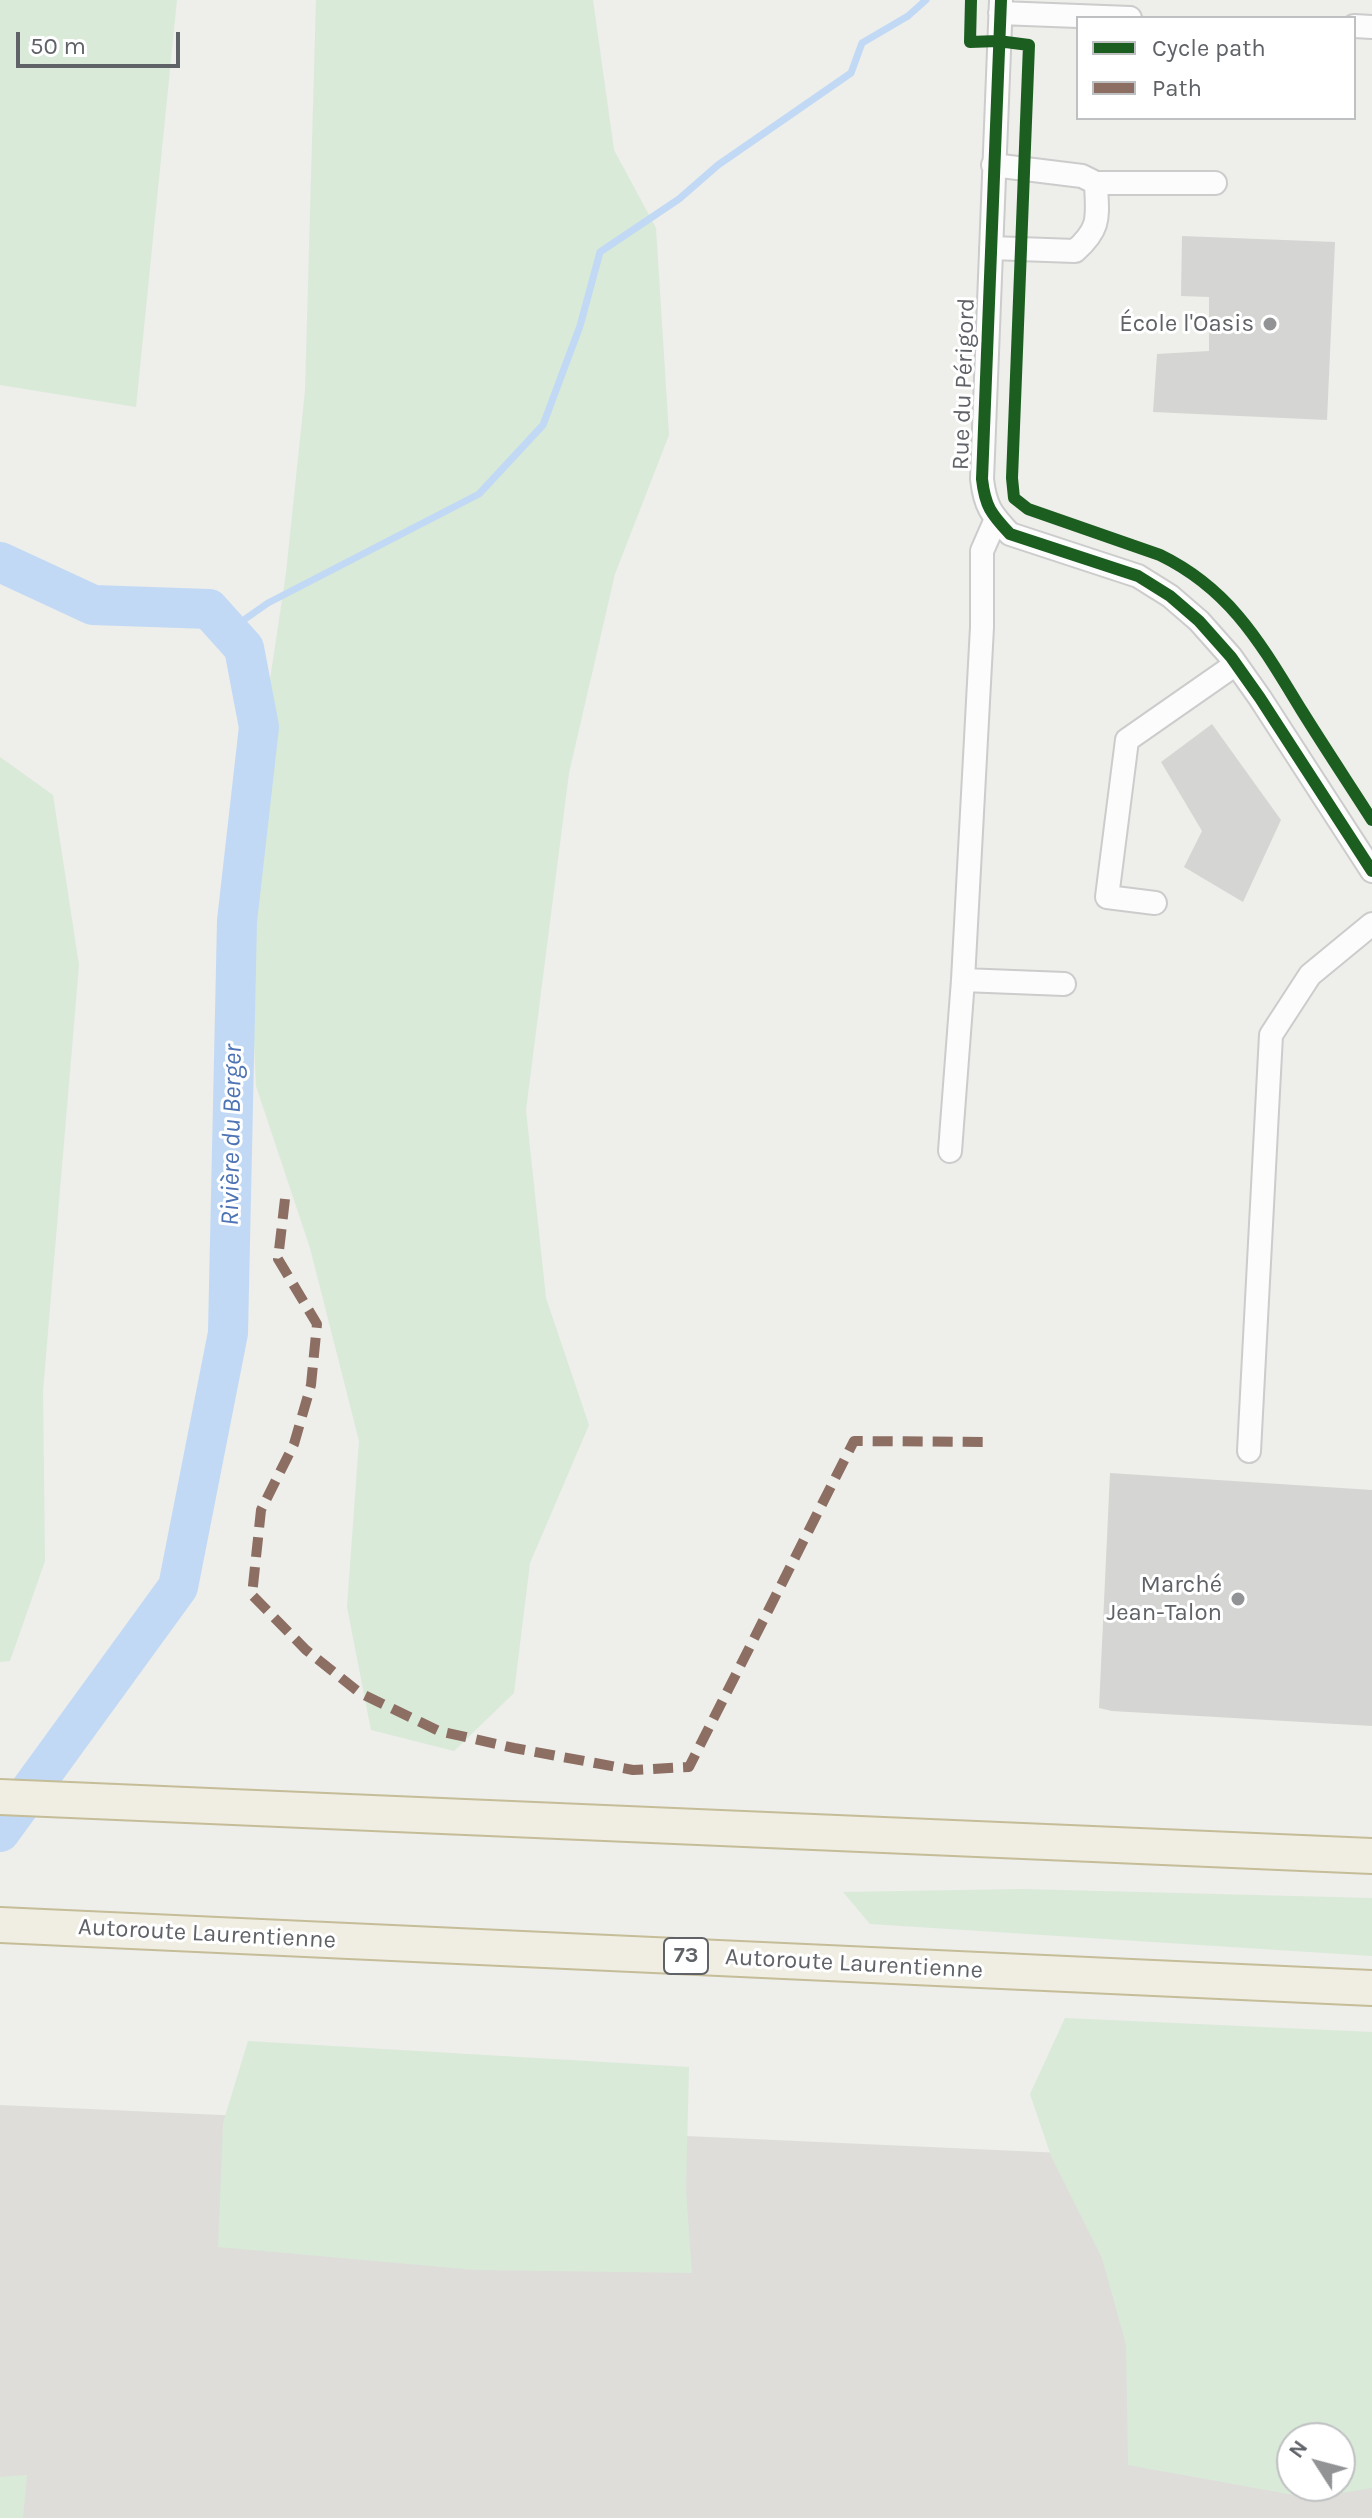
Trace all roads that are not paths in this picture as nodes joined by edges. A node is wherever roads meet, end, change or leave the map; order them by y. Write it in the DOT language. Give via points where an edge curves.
graph roads {
  1 [pos="1001,7"];
  2 [pos="1107,16"];
  3 [pos="993,165"];
  4 [pos="1096,183"];
  5 [pos="1215,183"];
  6 [pos="991,248"];
  7 [pos="996,519"];
  8 [pos="1236,664"];
  9 [pos="1372,871"];
  10 [pos="1155,903"];
  11 [pos="1372,924"];
  12 [pos="963,980"];
  13 [pos="1064,984"];
  14 [pos="950,1151"];
  15 [pos="1249,1451"];
  16 [pos="0,1797"];
  17 [pos="1372,1856"];
  18 [pos="0,1925"];
  19 [pos="1372,1988"];
  1 -- 2 [label="street"];
  1 -- 3 [label="street, Rue du Périgord"];
  3 -- 4 [label="street" via="1082,176"];
  3 -- 6 [label="street, Rue du Périgord"];
  4 -- 5 [label="street"];
  4 -- 6 [label="street" via="1096,224 1075,251"];
  6 -- 7 [label="street, Rue du Périgord" via="982,479 985,501"];
  7 -- 8 [label="street" via="1010,534 1138,576 1199,621"];
  7 -- 12 [label="street" via="982,551"];
  8 -- 9 [label="street"];
  8 -- 10 [label="street" via="1127,740 1107,897"];
  11 -- 15 [label="street" via="1310,975 1271,1035"];
  12 -- 13 [label="street"];
  12 -- 14 [label="street"];
  16 -- 17 [label="highway"];
  18 -- 19 [label="highway, Autoroute Laurentienne / 73"];
}
